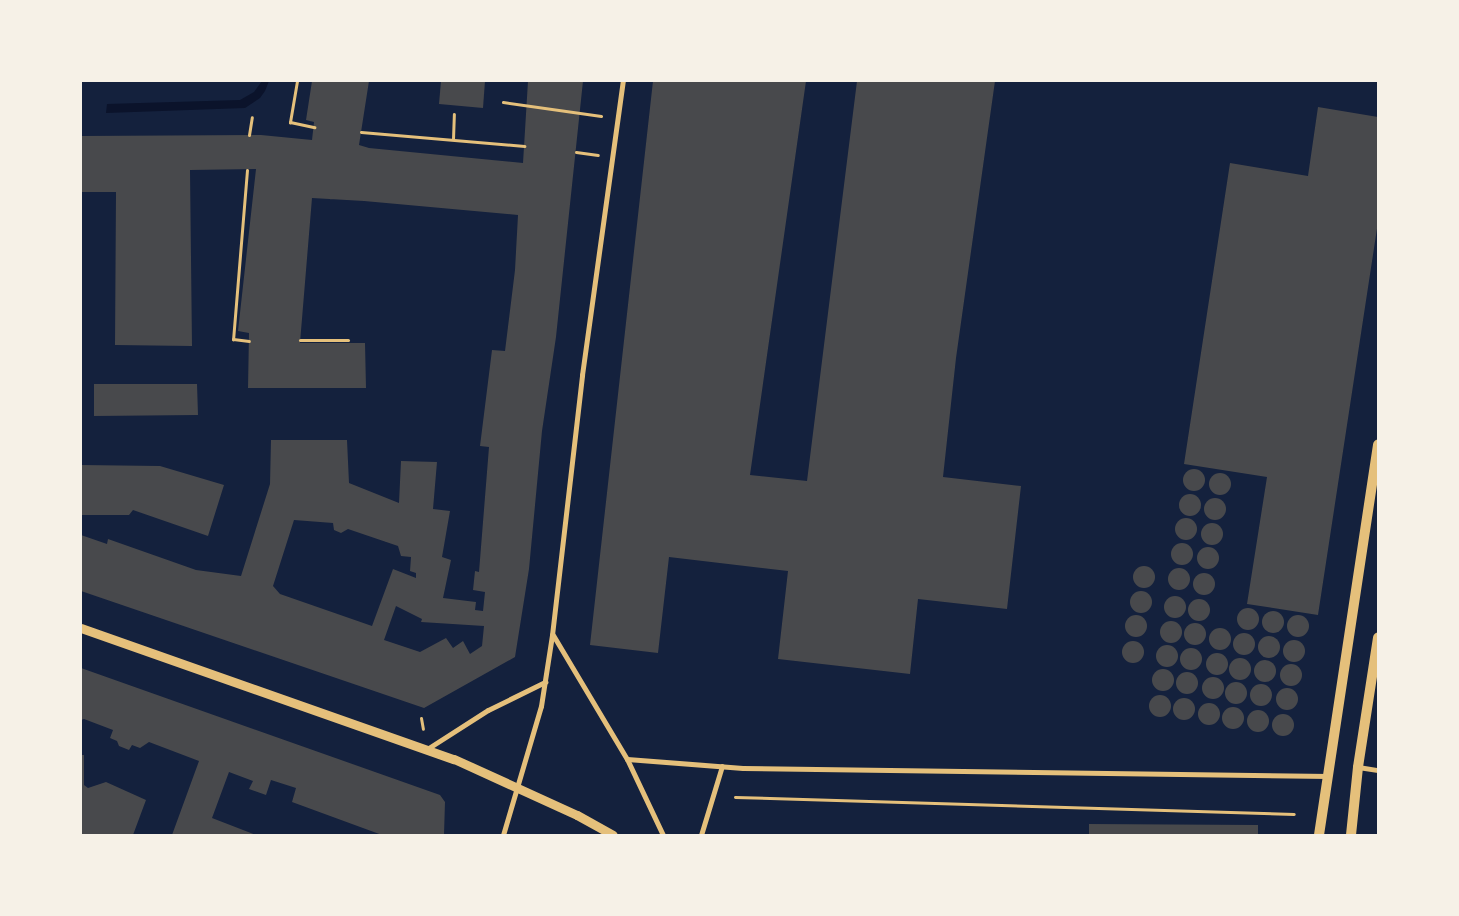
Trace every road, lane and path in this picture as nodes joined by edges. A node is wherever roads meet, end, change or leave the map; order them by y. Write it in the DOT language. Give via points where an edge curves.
graph roads {
  1 [pos="298,81"];
  2 [pos="623,81"];
  3 [pos="503,102"];
  4 [pos="454,114"];
  5 [pos="252,117"];
  6 [pos="618,118"];
  7 [pos="314,127"];
  8 [pos="361,132"];
  9 [pos="249,135"];
  10 [pos="453,139"];
  11 [pos="524,146"];
  12 [pos="247,170"];
  13 [pos="300,340"];
  14 [pos="348,340"];
  15 [pos="248,341"];
  16 [pos="1378,444"];
  17 [pos="81,628"];
  18 [pos="552,635"];
  19 [pos="1378,638"];
  20 [pos="545,682"];
  21 [pos="426,749"];
  22 [pos="628,759"];
  23 [pos="722,766"];
  24 [pos="1358,767"];
  25 [pos="1378,770"];
  26 [pos="1329,776"];
  27 [pos="517,787"];
  28 [pos="735,797"];
  29 [pos="1294,814"];
  30 [pos="503,835"];
  31 [pos="613,835"];
  32 [pos="663,835"];
  33 [pos="702,835"];
  34 [pos="1319,835"];
  35 [pos="1351,835"];
  1 -- 7 [label="path" via="290,122"];
  2 -- 6 [label="street"];
  3 -- 6 [label="path"];
  4 -- 10 [label="path"];
  5 -- 9 [label="path"];
  6 -- 18 [label="street" via="582,375"];
  8 -- 10 [label="path"];
  10 -- 11 [label="path"];
  12 -- 15 [label="path" via="233,339"];
  13 -- 14 [label="path"];
  16 -- 26 [label="main road"];
  17 -- 21 [label="street"];
  18 -- 20 [label="street"];
  18 -- 22 [label="street"];
  19 -- 24 [label="main road"];
  20 -- 21 [label="street" via="488,710"];
  20 -- 27 [label="street"];
  21 -- 27 [label="street"];
  22 -- 23 [label="street"];
  22 -- 32 [label="street"];
  23 -- 26 [label="street"];
  23 -- 33 [label="street"];
  24 -- 25 [label="street"];
  24 -- 35 [label="main road"];
  26 -- 34 [label="main road"];
  27 -- 30 [label="street"];
  27 -- 31 [label="street"];
  28 -- 29 [label="path"];
}
